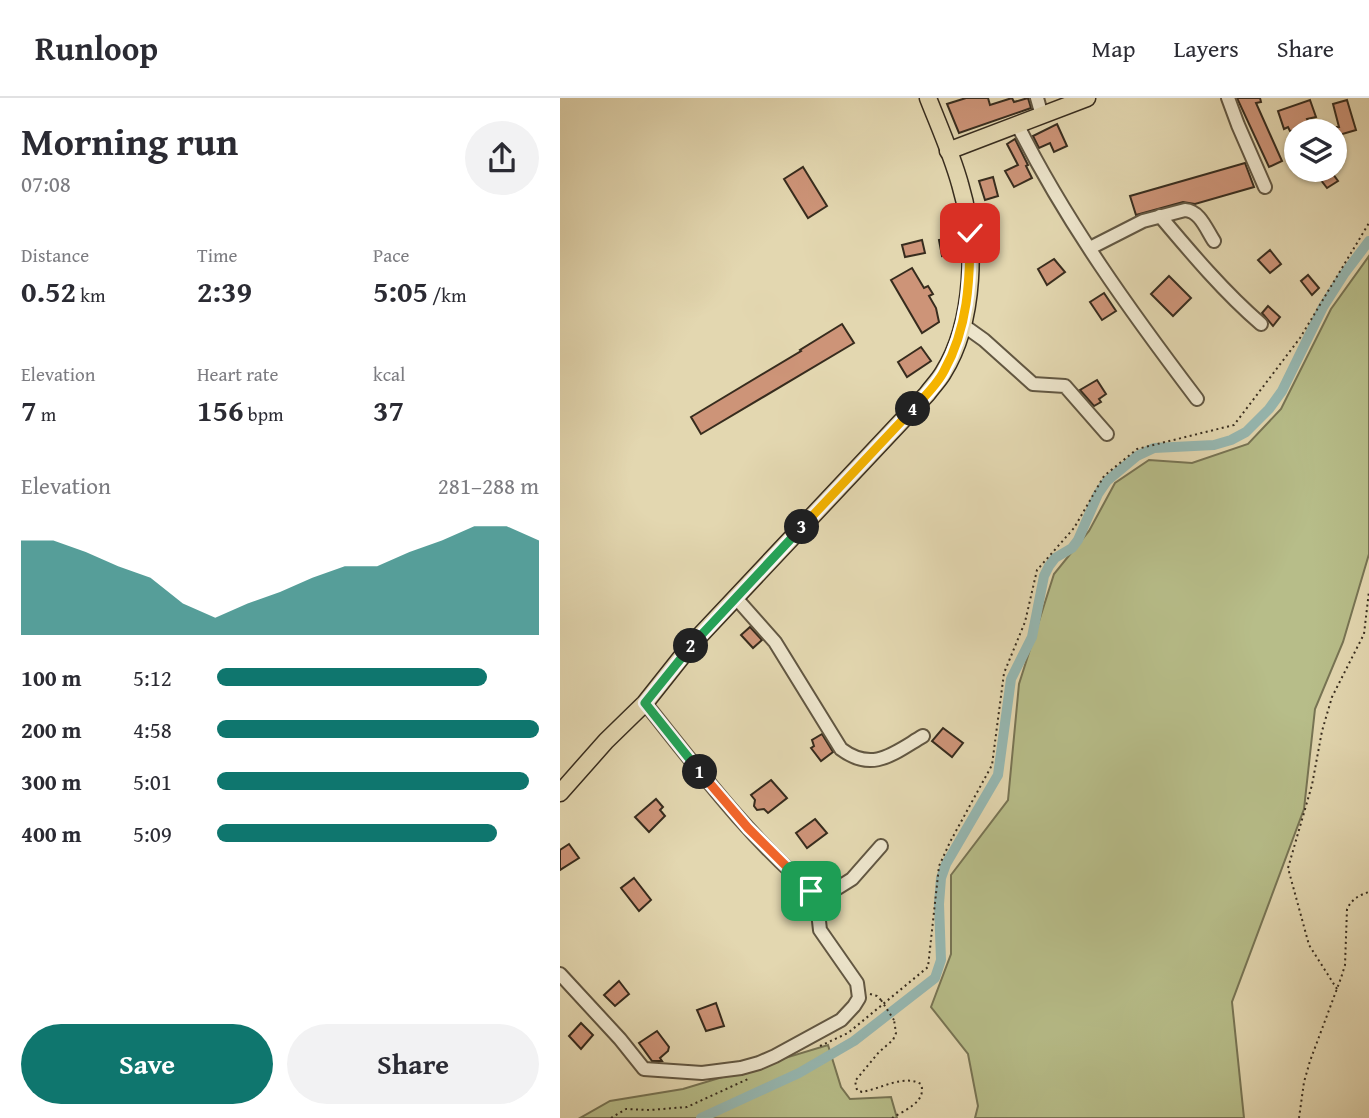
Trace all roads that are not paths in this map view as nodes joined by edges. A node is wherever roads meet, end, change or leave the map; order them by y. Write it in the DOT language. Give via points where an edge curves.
graph roads {
  1 [pos="928,98"];
  2 [pos="1037,98"];
  3 [pos="1085,98"];
  4 [pos="1228,98"];
  5 [pos="1042,116"];
  6 [pos="1017,124"];
  7 [pos="948,151"];
  8 [pos="1265,187"];
  9 [pos="1160,216"];
  10 [pos="1214,241"];
  11 [pos="1090,248"];
  12 [pos="1261,324"];
  13 [pos="963,325"];
  14 [pos="1197,399"];
  15 [pos="1107,434"];
  16 [pos="736,598"];
  17 [pos="645,703"];
  18 [pos="923,736"];
  19 [pos="560,793"];
  20 [pos="881,846"];
  21 [pos="816,894"];
  22 [pos="560,974"];
  1 -- 7 [label="main road"];
  2 -- 5 [label="street"];
  3 -- 5 [label="main road"];
  4 -- 8 [label="street"];
  5 -- 6 [label="main road"];
  6 -- 7 [label="main road"];
  6 -- 11 [label="street"];
  7 -- 13 [label="main road" via="970,233"];
  9 -- 10 [label="street" via="1194,211"];
  9 -- 11 [label="street"];
  9 -- 12 [label="street"];
  11 -- 14 [label="street"];
  13 -- 15 [label="street" via="1033,384 1065,386"];
  13 -- 16 [label="main road" via="944,373 927,394"];
  16 -- 17 [label="main road"];
  16 -- 18 [label="street" via="775,642 841,749 852,758 884,759"];
  17 -- 19 [label="main road"];
  17 -- 21 [label="street" via="731,809"];
  20 -- 21 [label="street" via="852,879"];
  21 -- 22 [label="street" via="820,930 858,983 859,998 841,1020 759,1063 702,1073 644,1069"];
}
